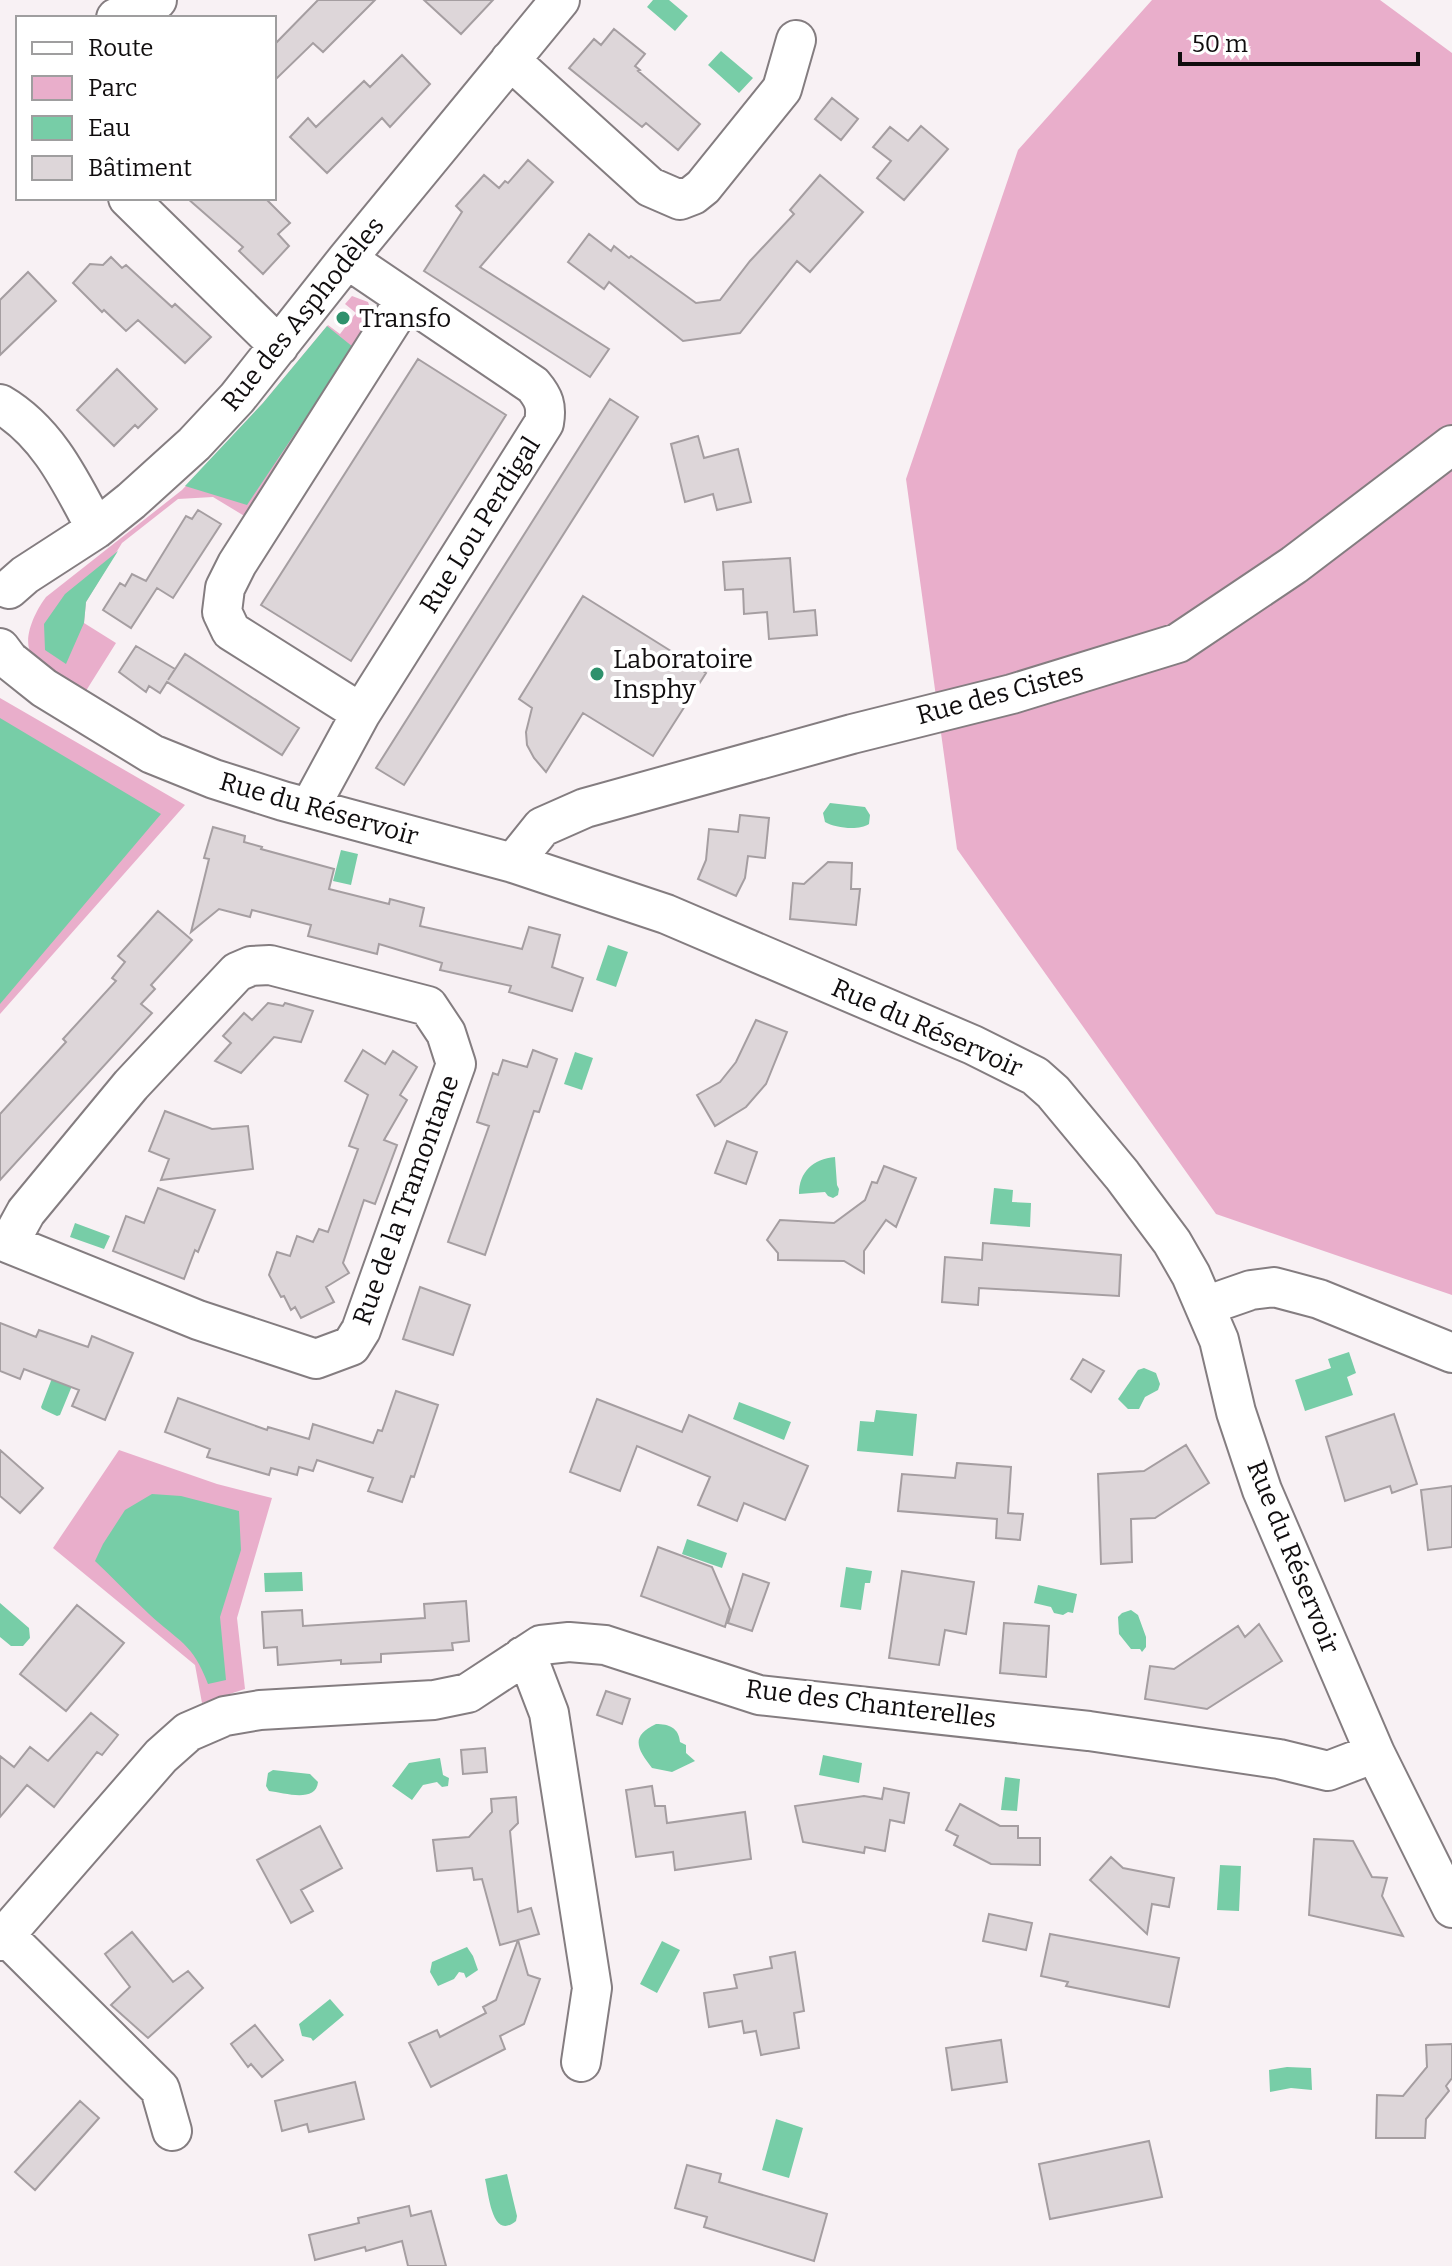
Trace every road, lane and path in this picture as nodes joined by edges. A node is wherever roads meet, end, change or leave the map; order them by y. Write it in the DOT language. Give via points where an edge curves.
graph roads {
  1 [pos="157,0"];
  2 [pos="560,0"];
  3 [pos="121,16"];
  4 [pos="796,40"];
  5 [pos="510,60"];
  6 [pos="130,200"];
  7 [pos="347,259"];
  8 [pos="405,300"];
  9 [pos="279,346"];
  10 [pos="0,404"];
  11 [pos="1452,445"];
  12 [pos="96,529"];
  13 [pos="4,581"];
  14 [pos="0,629"];
  15 [pos="0,648"];
  16 [pos="361,713"];
  17 [pos="312,808"];
  18 [pos="513,863"];
  19 [pos="4,1241"];
  20 [pos="1205,1306"];
  21 [pos="1452,1353"];
  22 [pos="523,1656"];
  23 [pos="1375,1753"];
  24 [pos="1452,1908"];
  25 [pos="3,1938"];
  26 [pos="581,2062"];
  27 [pos="172,2131"];
  1 -- 3 [label="street"];
  2 -- 5 [label="street, Rue des Asphodèles"];
  4 -- 5 [label="street" via="782,89 703,187 680,200 650,187"];
  5 -- 7 [label="street, Rue des Asphodèles"];
  6 -- 9 [label="street"];
  7 -- 8 [label="street, Rue Lou Perdigal"];
  7 -- 9 [label="street, Rue des Asphodèles"];
  8 -- 16 [label="street" via="237,564 225,588 222,612 231,631"];
  8 -- 16 [label="street, Rue Lou Perdigal" via="533,385 547,409 544,423"];
  9 -- 12 [label="street, Rue des Asphodèles" via="194,444"];
  10 -- 12 [label="street" via="51,450"];
  11 -- 18 [label="street, Rue des Cistes" via="1294,565 1178,643 1012,694 585,808 542,827"];
  12 -- 13 [label="street, Rue des Asphodèles" via="25,575"];
  13 -- 14 [label="street" via="12,602"];
  15 -- 17 [label="street, Rue du Réservoir" via="44,688 152,754"];
  16 -- 17 [label="street, Rue Lou Perdigal"];
  17 -- 18 [label="street, Rue du Réservoir"];
  18 -- 20 [label="street, Rue du Réservoir" via="666,914 1035,1076 1112,1163 1172,1242"];
  19 -- 19 [label="street, Rue de la Tramontane" via="198,1320 316,1359 351,1346 456,1064 446,1033 428,1006 270,965 237,972 131,1085"];
  20 -- 21 [label="street" via="1274,1287 1319,1299"];
  20 -- 23 [label="street, Rue du Réservoir" via="1262,1490"];
  22 -- 23 [label="street, Rue des Chanterelles" via="541,1645 605,1645 759,1695 1089,1731 1328,1771"];
  22 -- 25 [label="street, Rue des Chanterelles" via="468,1693 434,1700 260,1710 225,1716 188,1732 161,1756"];
  22 -- 26 [label="street" via="549,1713 592,1988"];
  23 -- 24 [label="street, Rue du Réservoir"];
  25 -- 27 [label="street" via="160,2089"];
}
